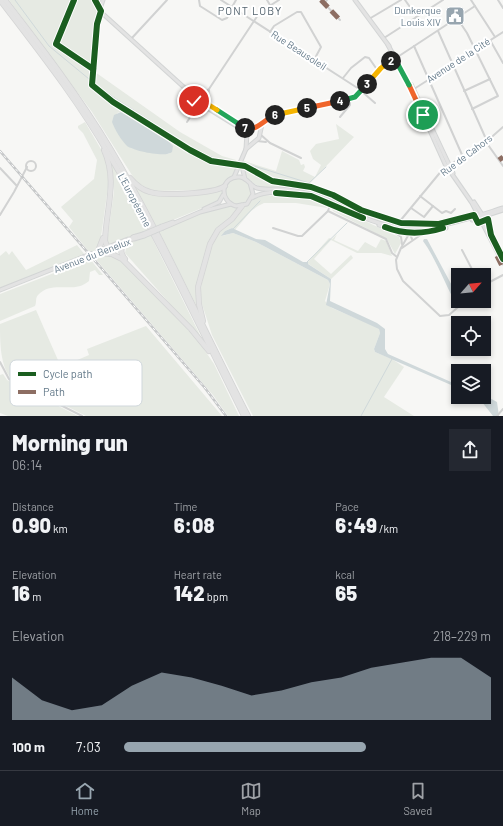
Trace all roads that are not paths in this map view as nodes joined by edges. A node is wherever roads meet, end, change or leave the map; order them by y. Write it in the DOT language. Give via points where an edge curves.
graph roads {
  1 [pos="0,0"];
  2 [pos="5,0"];
  3 [pos="103,0"];
  4 [pos="167,0"];
  5 [pos="199,0"];
  6 [pos="221,0"];
  7 [pos="236,0"];
  8 [pos="266,0"];
  9 [pos="279,0"];
  10 [pos="321,0"];
  11 [pos="327,0"];
  12 [pos="355,0"];
  13 [pos="401,0"];
  14 [pos="405,0"];
  15 [pos="443,0"];
  16 [pos="471,0"];
  17 [pos="498,0"];
  18 [pos="324,4"];
  19 [pos="270,5"];
  20 [pos="475,6"];
  21 [pos="232,7"];
  22 [pos="503,8"];
  23 [pos="417,17"];
  24 [pos="457,18"];
  25 [pos="369,19"];
  26 [pos="340,20"];
  27 [pos="254,21"];
  28 [pos="438,31"];
  29 [pos="270,32"];
  30 [pos="502,32"];
  31 [pos="495,37"];
  32 [pos="503,37"];
  33 [pos="384,38"];
  34 [pos="131,39"];
  35 [pos="490,40"];
  36 [pos="414,46"];
  37 [pos="475,49"];
  38 [pos="395,58"];
  39 [pos="314,60"];
  40 [pos="503,63"];
  41 [pos="452,65"];
  42 [pos="378,71"];
  43 [pos="343,78"];
  44 [pos="490,79"];
  45 [pos="429,80"];
  46 [pos="209,89"];
  47 [pos="414,89"];
  48 [pos="187,90"];
  49 [pos="362,90"];
  50 [pos="464,91"];
  51 [pos="200,96"];
  52 [pos="350,99"];
  53 [pos="194,101"];
  54 [pos="207,101"];
  55 [pos="375,103"];
  56 [pos="197,107"];
  57 [pos="204,108"];
  58 [pos="472,109"];
  59 [pos="340,117"];
  60 [pos="87,119"];
  61 [pos="265,121"];
  62 [pos="188,122"];
  63 [pos="503,127"];
  64 [pos="252,128"];
  65 [pos="260,133"];
  66 [pos="102,134"];
  67 [pos="247,136"];
  68 [pos="255,141"];
  69 [pos="486,141"];
  70 [pos="270,143"];
  71 [pos="246,149"];
  72 [pos="242,156"];
  73 [pos="463,157"];
  74 [pos="503,157"];
  75 [pos="301,158"];
  76 [pos="499,160"];
  77 [pos="448,166"];
  78 [pos="503,166"];
  79 [pos="27,167"];
  80 [pos="0,168"];
  81 [pos="31,171"];
  82 [pos="24,174"];
  83 [pos="111,178"];
  84 [pos="233,178"];
  85 [pos="246,179"];
  86 [pos="250,183"];
  87 [pos="17,186"];
  88 [pos="225,186"];
  89 [pos="466,193"];
  90 [pos="224,194"];
  91 [pos="420,196"];
  92 [pos="251,199"];
  93 [pos="331,203"];
  94 [pos="231,204"];
  95 [pos="242,206"];
  96 [pos="433,206"];
  97 [pos="411,208"];
  98 [pos="454,209"];
  99 [pos="503,209"];
  100 [pos="328,211"];
  101 [pos="0,215"];
  102 [pos="481,216"];
  103 [pos="400,221"];
  104 [pos="163,227"];
  105 [pos="273,228"];
  106 [pos="401,228"];
  107 [pos="391,229"];
  108 [pos="418,229"];
  109 [pos="410,233"];
  110 [pos="423,233"];
  111 [pos="143,235"];
  112 [pos="134,237"];
  113 [pos="412,240"];
  114 [pos="492,240"];
  115 [pos="124,243"];
  116 [pos="402,245"];
  117 [pos="111,248"];
  118 [pos="462,250"];
  119 [pos="97,253"];
  120 [pos="399,253"];
  121 [pos="397,257"];
  122 [pos="503,263"];
  123 [pos="471,268"];
  124 [pos="503,276"];
  125 [pos="491,282"];
  126 [pos="0,291"];
  127 [pos="160,297"];
  128 [pos="457,308"];
  129 [pos="0,362"];
  130 [pos="10,380"];
  131 [pos="237,394"];
  132 [pos="62,406"];
  133 [pos="503,409"];
  134 [pos="82,416"];
  135 [pos="244,416"];
  136 [pos="248,416"];
  137 [pos="497,416"];
  1 -- 60 [label="highway, L'Européenne"];
  2 -- 66 [label="highway, L'Européenne"];
  3 -- 34 [label="main road" via="101,11"];
  4 -- 34 [label="street"];
  5 -- 21 [label="street" via="200,6 222,20 227,18"];
  6 -- 21 [label="street, Rue Beausoleil"];
  7 -- 21 [label="street"];
  8 -- 19 [label="street"];
  9 -- 19 [label="street"];
  10 -- 18 [label="street"];
  11 -- 18 [label="street"];
  12 -- 25 [label="main road"];
  13 -- 25 [label="street"];
  14 -- 23 [label="street"];
  15 -- 23 [label="street"];
  16 -- 20 [label="street"];
  17 -- 22 [label="street"];
  18 -- 26 [label="street"];
  19 -- 27 [label="street" via="262,10"];
  20 -- 24 [label="street"];
  20 -- 31 [label="street"];
  21 -- 27 [label="street, Rue Beausoleil"];
  23 -- 33 [label="street"];
  24 -- 28 [label="street"];
  24 -- 37 [label="street"];
  25 -- 33 [label="main road"];
  27 -- 29 [label="street, Rue Beausoleil"];
  27 -- 46 [label="street"];
  28 -- 36 [label="street"];
  28 -- 41 [label="street"];
  29 -- 39 [label="street, Rue Beausoleil"];
  29 -- 39 [label="street" via="274,26 301,12 321,47"];
  30 -- 31 [label="street, Avenue de la Cité"];
  30 -- 32 [label="street"];
  31 -- 35 [label="street, Avenue de la Cité"];
  33 -- 38 [label="main road"];
  34 -- 48 [label="main road"];
  35 -- 37 [label="street, Avenue de la Cité"];
  35 -- 40 [label="street"];
  36 -- 38 [label="street"];
  36 -- 45 [label="street"];
  37 -- 41 [label="street, Avenue de la Cité"];
  37 -- 44 [label="street"];
  38 -- 42 [label="main road"];
  38 -- 47 [label="main road"];
  38 -- 77 [label="main road"];
  39 -- 43 [label="street, Rue Beausoleil"];
  41 -- 45 [label="street, Avenue de la Cité"];
  41 -- 50 [label="street"];
  42 -- 43 [label="street" via="366,57"];
  42 -- 49 [label="main road"];
  43 -- 49 [label="street, Rue Beausoleil"];
  44 -- 50 [label="street"];
  44 -- 58 [label="street" via="498,97"];
  45 -- 47 [label="street, Avenue de la Cité"];
  45 -- 73 [label="street"];
  46 -- 51 [label="street"];
  46 -- 54 [label="street"];
  47 -- 77 [label="main road"];
  48 -- 51 [label="main road"];
  48 -- 53 [label="main road"];
  49 -- 52 [label="main road"];
  49 -- 55 [label="street, Rue Beausoleil"];
  50 -- 58 [label="street"];
  51 -- 53 [label="main road"];
  51 -- 54 [label="main road"];
  52 -- 59 [label="street" via="350,106"];
  52 -- 61 [label="main road" via="276,115"];
  53 -- 56 [label="main road"];
  54 -- 57 [label="main road"];
  54 -- 64 [label="main road" via="211,107 243,127"];
  56 -- 57 [label="main road"];
  56 -- 62 [label="street"];
  57 -- 67 [label="main road" via="210,109 244,130"];
  58 -- 69 [label="street"];
  60 -- 83 [label="highway" via="106,154"];
  60 -- 135 [label="highway, L'Européenne" via="140,209"];
  61 -- 64 [label="main road"];
  61 -- 65 [label="main road"];
  63 -- 69 [label="street, Rue de Cahors"];
  64 -- 65 [label="main road"];
  64 -- 67 [label="main road"];
  65 -- 68 [label="main road"];
  65 -- 70 [label="street"];
  66 -- 88 [label="highway" via="130,178 146,191 159,194 212,191"];
  66 -- 131 [label="highway, L'Européenne" via="141,204"];
  67 -- 68 [label="main road"];
  67 -- 71 [label="main road"];
  68 -- 70 [label="street"];
  68 -- 71 [label="main road"];
  69 -- 73 [label="street, Rue de Cahors"];
  69 -- 76 [label="street"];
  70 -- 75 [label="street"];
  71 -- 72 [label="main road"];
  72 -- 84 [label="main road"];
  72 -- 85 [label="main road" via="241,167"];
  73 -- 77 [label="street, Rue de Cahors"];
  74 -- 76 [label="street"];
  76 -- 78 [label="street"];
  77 -- 89 [label="main road"];
  77 -- 91 [label="street, Rue de Cahors"];
  79 -- 81 [label="street"];
  79 -- 81 [label="street" via="28,162 34,162 36,168"];
  79 -- 82 [label="street"];
  80 -- 87 [label="street"];
  81 -- 82 [label="street"];
  82 -- 87 [label="street"];
  83 -- 117 [label="highway" via="112,193 105,239"];
  83 -- 119 [label="highway" via="102,243"];
  84 -- 85 [label="main road"];
  84 -- 88 [label="main road"];
  85 -- 86 [label="main road"];
  86 -- 92 [label="main road" via="253,190"];
  86 -- 93 [label="main road" via="258,188 296,191"];
  87 -- 101 [label="street"];
  88 -- 90 [label="main road"];
  89 -- 102 [label="main road"];
  89 -- 102 [label="main road"];
  90 -- 94 [label="main road" via="225,199"];
  90 -- 104 [label="main road, Avenue du Benelux" via="217,204"];
  91 -- 96 [label="street"];
  91 -- 97 [label="street, Rue de Cahors"];
  92 -- 93 [label="main road" via="266,194 299,194"];
  92 -- 95 [label="main road"];
  93 -- 100 [label="street"];
  93 -- 106 [label="main road" via="373,221"];
  93 -- 107 [label="main road"];
  94 -- 95 [label="main road"];
  94 -- 104 [label="main road, Avenue du Benelux"];
  95 -- 131 [label="highway" via="213,236 198,289 204,323"];
  96 -- 97 [label="street" via="424,217"];
  96 -- 98 [label="street" via="443,213 451,213"];
  97 -- 103 [label="street, Rue de Cahors"];
  99 -- 102 [label="main road"];
  100 -- 105 [label="street" via="302,236"];
  100 -- 121 [label="street" via="386,239 392,253"];
  102 -- 108 [label="main road" via="445,226"];
  102 -- 110 [label="main road"];
  102 -- 114 [label="main road"];
  102 -- 114 [label="main road"];
  104 -- 111 [label="main road, Avenue du Benelux, bridge"];
  106 -- 108 [label="main road"];
  106 -- 109 [label="street"];
  107 -- 109 [label="main road"];
  107 -- 116 [label="street" via="401,236"];
  108 -- 109 [label="street"];
  109 -- 110 [label="main road"];
  109 -- 113 [label="street"];
  109 -- 116 [label="street"];
  110 -- 113 [label="street"];
  111 -- 112 [label="main road, Avenue du Benelux"];
  111 -- 115 [label="main road, Avenue du Benelux"];
  112 -- 115 [label="highway"];
  112 -- 117 [label="main road, Avenue du Benelux"];
  113 -- 120 [label="street"];
  114 -- 122 [label="main road"];
  115 -- 117 [label="main road, Avenue du Benelux"];
  115 -- 127 [label="highway" via="121,250 123,257"];
  116 -- 120 [label="street"];
  117 -- 119 [label="main road, Avenue du Benelux"];
  118 -- 123 [label="street"];
  119 -- 126 [label="main road, Avenue du Benelux, bridge"];
  119 -- 127 [label="highway" via="111,253 119,257"];
  120 -- 121 [label="street"];
  121 -- 128 [label="street" via="396,264 400,277 439,316 448,316"];
  124 -- 125 [label="street"];
  127 -- 135 [label="highway" via="206,346"];
  129 -- 130 [label="street"];
  131 -- 136 [label="highway, L'Européenne"];
  132 -- 134 [label="street"];
  133 -- 137 [label="street"];
}
